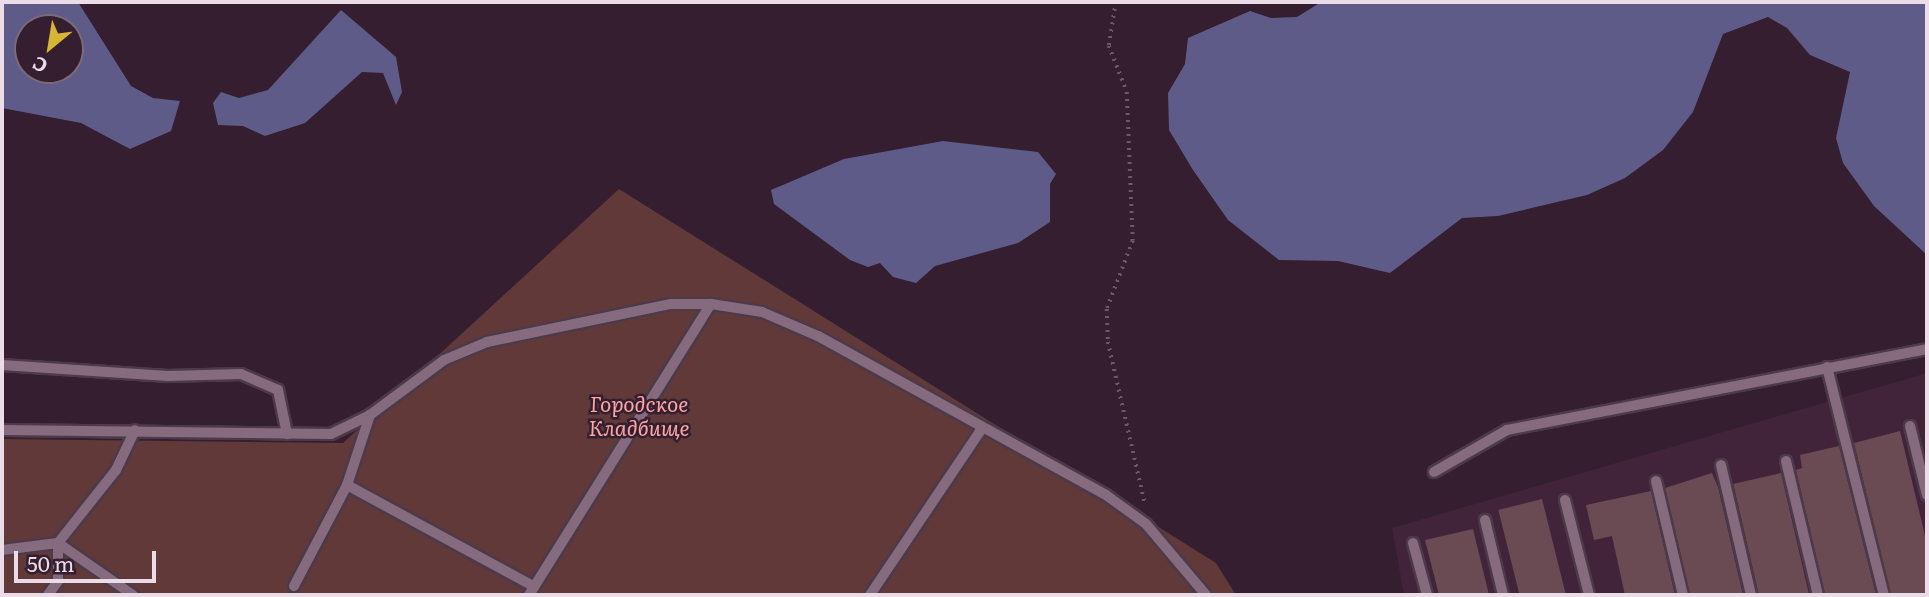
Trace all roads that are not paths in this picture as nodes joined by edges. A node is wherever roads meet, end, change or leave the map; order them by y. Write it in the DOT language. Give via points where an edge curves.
graph roads {
  1 [pos="711,304"];
  2 [pos="1927,349"];
  3 [pos="2,365"];
  4 [pos="1827,367"];
  5 [pos="370,415"];
  6 [pos="1910,426"];
  7 [pos="983,427"];
  8 [pos="2,430"];
  9 [pos="135,430"];
  10 [pos="287,434"];
  11 [pos="1786,461"];
  12 [pos="1721,465"];
  13 [pos="1434,472"];
  14 [pos="1656,481"];
  15 [pos="347,485"];
  16 [pos="1927,495"];
  17 [pos="1565,500"];
  18 [pos="1485,520"];
  19 [pos="58,542"];
  20 [pos="1413,543"];
  21 [pos="2,550"];
  22 [pos="294,586"];
  23 [pos="531,591"];
  24 [pos="48,595"];
  25 [pos="133,595"];
  26 [pos="870,595"];
  27 [pos="1206,595"];
  28 [pos="1427,595"];
  29 [pos="1503,595"];
  30 [pos="1589,595"];
  31 [pos="1683,595"];
  32 [pos="1751,595"];
  33 [pos="1818,595"];
  34 [pos="1884,595"];
  1 -- 5 [label="lane" via="671,304 487,342 444,359"];
  1 -- 7 [label="lane" via="762,312 818,336"];
  1 -- 23 [label="lane"];
  2 -- 4 [label="lane"];
  3 -- 10 [label="lane" via="168,376 241,373 278,390"];
  4 -- 13 [label="lane" via="1507,430"];
  4 -- 34 [label="lane"];
  5 -- 10 [label="lane" via="331,434"];
  5 -- 15 [label="lane"];
  6 -- 16 [label="lane"];
  7 -- 26 [label="lane"];
  7 -- 27 [label="lane" via="1106,495 1146,524"];
  8 -- 9 [label="lane"];
  9 -- 10 [label="lane"];
  9 -- 19 [label="lane" via="116,470"];
  11 -- 33 [label="lane"];
  12 -- 32 [label="lane"];
  14 -- 31 [label="lane"];
  15 -- 22 [label="lane"];
  15 -- 23 [label="lane"];
  17 -- 30 [label="lane"];
  18 -- 29 [label="lane"];
  19 -- 21 [label="lane"];
  19 -- 24 [label="lane" via="58,581"];
  19 -- 25 [label="lane"];
  20 -- 28 [label="lane"];
}
